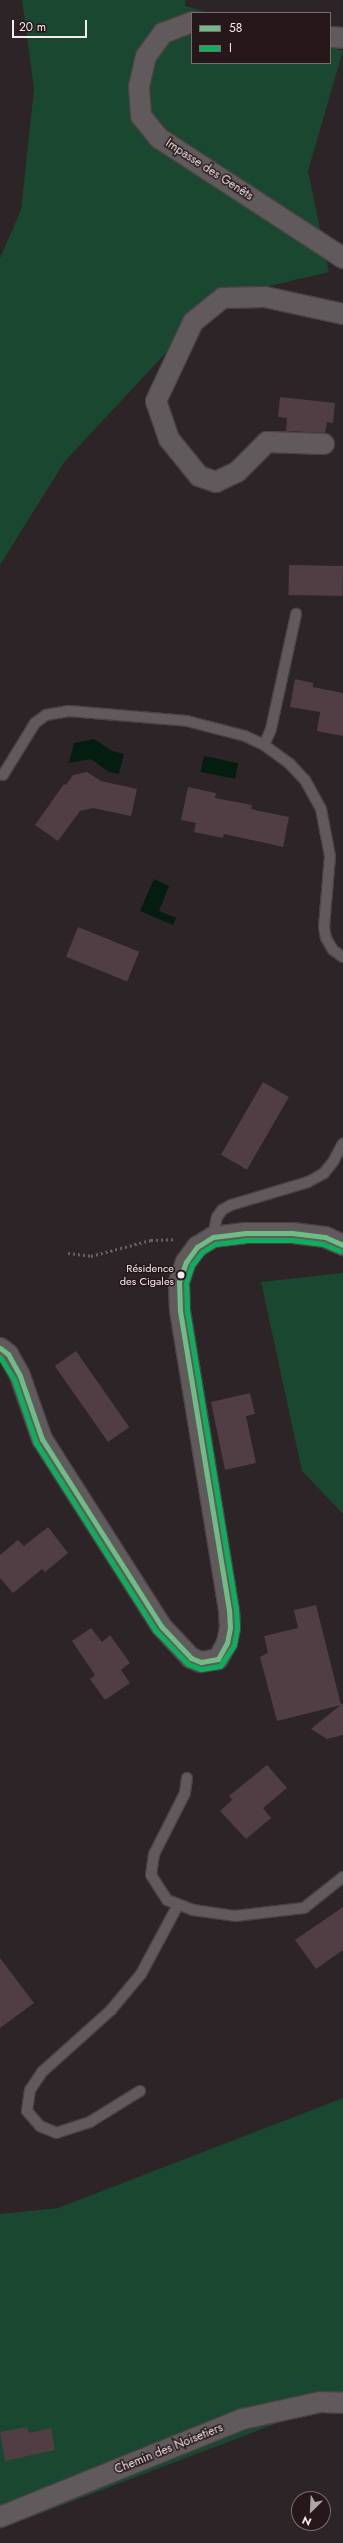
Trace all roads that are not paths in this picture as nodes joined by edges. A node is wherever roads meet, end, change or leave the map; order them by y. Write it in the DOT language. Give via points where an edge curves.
graph roads {
  1 [pos="191,22"];
  2 [pos="331,37"];
  3 [pos="343,38"];
  4 [pos="343,258"];
  5 [pos="343,314"];
  6 [pos="324,444"];
  7 [pos="296,614"];
  8 [pos="264,745"];
  9 [pos="3,775"];
  10 [pos="343,957"];
  11 [pos="343,1142"];
  12 [pos="205,1242"];
  13 [pos="343,1245"];
  14 [pos="0,1348"];
  15 [pos="187,1778"];
  16 [pos="343,1877"];
  17 [pos="178,1905"];
  18 [pos="140,2092"];
  19 [pos="343,2403"];
  20 [pos="0,2518"];
  1 -- 4 [label="street, Impasse des Genêts" via="163,33 146,56 139,87 141,116 159,138"];
  2 -- 3 [label="street"];
  5 -- 6 [label="street" via="265,297 223,298 193,322 156,401 169,439 199,476 216,482 237,472 267,442"];
  7 -- 8 [label="lane" via="272,728"];
  8 -- 9 [label="lane" via="245,736 187,721 69,711 46,715 35,723"];
  8 -- 10 [label="lane" via="289,763 305,780 321,808 330,856 324,927 326,938 333,950"];
  11 -- 12 [label="lane" via="324,1173 308,1182 222,1210"];
  12 -- 13 [label="street" via="246,1232 292,1232 325,1237"];
  12 -- 14 [label="street" via="186,1262 180,1282 180,1311 229,1610 230,1628 227,1643 218,1659 201,1662 191,1658 161,1626 53,1458 39,1433 20,1376 8,1354"];
  15 -- 17 [label="lane" via="185,1793 154,1854 151,1874 167,1900"];
  16 -- 17 [label="lane" via="304,1908 235,1916 193,1910"];
  17 -- 18 [label="lane" via="141,1974 111,2010 42,2072 30,2090 26,2111 40,2126 57,2133 90,2122"];
  19 -- 20 [label="street, Chemin des Noisetiers" via="320,2402 243,2419"];
}
